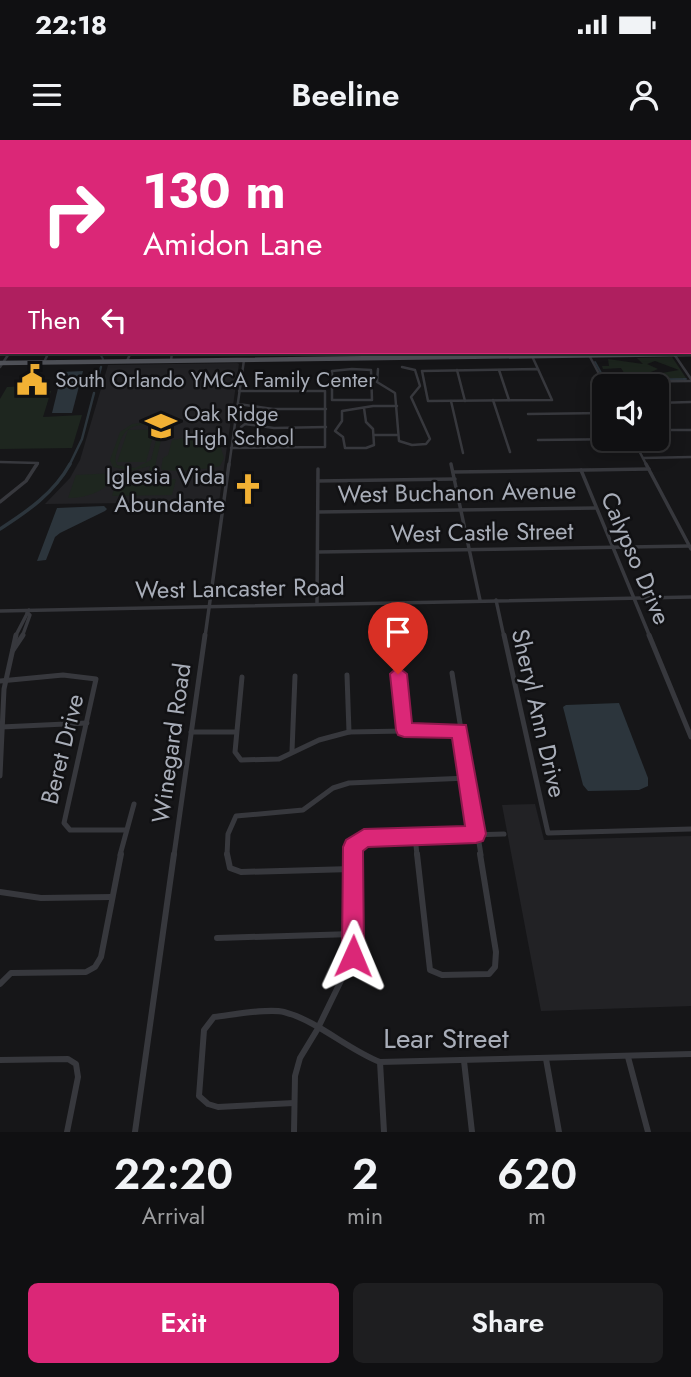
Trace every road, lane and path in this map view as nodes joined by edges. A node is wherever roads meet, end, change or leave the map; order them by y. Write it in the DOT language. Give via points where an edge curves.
graph roads {
  1 [pos="48,354"];
  2 [pos="130,354"];
  3 [pos="172,354"];
  4 [pos="362,354"];
  5 [pos="438,354"];
  6 [pos="501,354"];
  7 [pos="565,354"];
  8 [pos="598,354"];
  9 [pos="674,354"];
  10 [pos="691,354"];
  11 [pos="589,355"];
  12 [pos="532,356"];
  13 [pos="363,358"];
  14 [pos="171,360"];
  15 [pos="244,360"];
  16 [pos="127,361"];
  17 [pos="44,362"];
  18 [pos="1,364"];
  19 [pos="402,367"];
  20 [pos="378,369"];
  21 [pos="539,369"];
  22 [pos="457,370"];
  23 [pos="499,370"];
  24 [pos="599,374"];
  25 [pos="669,380"];
  26 [pos="691,380"];
  27 [pos="239,391"];
  28 [pos="494,400"];
  29 [pos="509,400"];
  30 [pos="352,401"];
  31 [pos="451,401"];
  32 [pos="465,401"];
  33 [pos="691,402"];
  34 [pos="669,403"];
  35 [pos="237,404"];
  36 [pos="397,406"];
  37 [pos="364,408"];
  38 [pos="326,409"];
  39 [pos="592,413"];
  40 [pos="528,414"];
  41 [pos="326,427"];
  42 [pos="691,429"];
  43 [pos="669,430"];
  44 [pos="374,435"];
  45 [pos="397,435"];
  46 [pos="592,439"];
  47 [pos="538,440"];
  48 [pos="231,448"];
  49 [pos="238,448"];
  50 [pos="640,451"];
  51 [pos="510,452"];
  52 [pos="463,453"];
  53 [pos="643,457"];
  54 [pos="691,457"];
  55 [pos="0,462"];
  56 [pos="451,463"];
  57 [pos="318,469"];
  58 [pos="649,469"];
  59 [pos="581,470"];
  60 [pos="453,472"];
  61 [pos="454,479"];
  62 [pos="318,481"];
  63 [pos="0,502"];
  64 [pos="596,508"];
  65 [pos="461,510"];
  66 [pos="318,512"];
  67 [pos="613,547"];
  68 [pos="690,547"];
  69 [pos="469,550"];
  70 [pos="318,552"];
  71 [pos="691,597"];
  72 [pos="634,598"];
  73 [pos="480,600"];
  74 [pos="496,600"];
  75 [pos="317,604"];
  76 [pos="209,606"];
  77 [pos="0,611"];
  78 [pos="28,612"];
  79 [pos="452,673"];
  80 [pos="398,674"];
  81 [pos="347,675"];
  82 [pos="295,676"];
  83 [pos="242,677"];
  84 [pos="3,680"];
  85 [pos="87,723"];
  86 [pos="1,727"];
  87 [pos="404,730"];
  88 [pos="460,730"];
  89 [pos="191,732"];
  90 [pos="236,732"];
  91 [pos="349,732"];
  92 [pos="691,737"];
  93 [pos="292,751"];
  94 [pos="0,776"];
  95 [pos="468,778"];
  96 [pos="134,804"];
  97 [pos="691,829"];
  98 [pos="125,830"];
  99 [pos="476,834"];
  100 [pos="504,834"];
  101 [pos="415,836"];
  102 [pos="352,869"];
  103 [pos="0,892"];
  104 [pos="112,897"];
  105 [pos="353,934"];
  106 [pos="217,938"];
  107 [pos="0,984"];
  108 [pos="317,1030"];
  109 [pos="691,1054"];
  110 [pos="628,1057"];
  111 [pos="546,1059"];
  112 [pos="0,1060"];
  113 [pos="464,1061"];
  114 [pos="380,1062"];
  115 [pos="294,1103"];
  116 [pos="67,1132"];
  117 [pos="135,1132"];
  118 [pos="294,1132"];
  119 [pos="384,1132"];
  120 [pos="472,1132"];
  121 [pos="559,1132"];
  122 [pos="648,1132"];
  1 -- 17 [label="street"];
  2 -- 16 [label="street"];
  3 -- 14 [label="street"];
  4 -- 13 [label="street"];
  5 -- 6 [label="main road"];
  5 -- 13 [label="main road"];
  6 -- 12 [label="main road"];
  7 -- 11 [label="main road"];
  7 -- 12 [label="main road"];
  8 -- 11 [label="main road"];
  9 -- 10 [label="main road"];
  9 -- 26 [label="street"];
  11 -- 24 [label="street"];
  12 -- 21 [label="street"];
  13 -- 15 [label="main road"];
  14 -- 15 [label="main road"];
  14 -- 16 [label="main road"];
  15 -- 27 [label="street, Winegard Road"];
  16 -- 17 [label="main road"];
  17 -- 18 [label="main road"];
  19 -- 45 [label="street" via="415,370 420,386 411,397 430,439 412,445 402,443"];
  20 -- 36 [label="street" via="377,382 395,393"];
  21 -- 23 [label="street"];
  21 -- 29 [label="street" via="552,400"];
  22 -- 23 [label="street"];
  22 -- 31 [label="street" via="422,371 428,401"];
  22 -- 32 [label="street"];
  23 -- 29 [label="street"];
  25 -- 26 [label="street"];
  27 -- 35 [label="street, Winegard Road"];
  27 -- 38 [label="street" via="322,390"];
  28 -- 29 [label="street"];
  28 -- 32 [label="street"];
  28 -- 51 [label="street"];
  30 -- 30 [label="street" via="374,398 371,370 332,371 332,400"];
  31 -- 32 [label="street"];
  31 -- 52 [label="street"];
  33 -- 34 [label="street"];
  35 -- 38 [label="street"];
  35 -- 48 [label="street, Winegard Road"];
  36 -- 37 [label="street"];
  36 -- 45 [label="street"];
  37 -- 44 [label="street"];
  37 -- 44 [label="street" via="342,411 335,431 345,448 371,447"];
  38 -- 41 [label="street"];
  39 -- 40 [label="street"];
  41 -- 49 [label="street" via="325,447"];
  41 -- 49 [label="street" via="244,424"];
  42 -- 43 [label="street"];
  44 -- 45 [label="street"];
  46 -- 47 [label="street"];
  48 -- 49 [label="street"];
  48 -- 76 [label="street, Winegard Road"];
  50 -- 53 [label="street"];
  53 -- 54 [label="street"];
  53 -- 58 [label="street"];
  55 -- 63 [label="street" via="38,463 26,481"];
  56 -- 60 [label="street"];
  57 -- 62 [label="street"];
  58 -- 59 [label="street"];
  58 -- 68 [label="street"];
  59 -- 60 [label="street"];
  59 -- 64 [label="street, Calypso Drive"];
  60 -- 61 [label="street"];
  61 -- 62 [label="street"];
  61 -- 65 [label="street"];
  62 -- 66 [label="street"];
  64 -- 65 [label="street, West Buchanon Avenue"];
  64 -- 67 [label="street, Calypso Drive"];
  65 -- 66 [label="street, West Buchanon Avenue"];
  65 -- 69 [label="street"];
  66 -- 70 [label="street"];
  67 -- 68 [label="street, West Castle Street"];
  67 -- 69 [label="street, West Castle Street"];
  67 -- 72 [label="street, Calypso Drive"];
  69 -- 70 [label="street, West Castle Street"];
  69 -- 73 [label="street"];
  70 -- 75 [label="street"];
  71 -- 72 [label="street, West Lancaster Road"];
  72 -- 74 [label="street, West Lancaster Road"];
  72 -- 92 [label="street, Calypso Drive"];
  73 -- 74 [label="street, West Lancaster Road"];
  73 -- 75 [label="street, West Lancaster Road"];
  74 -- 97 [label="street, Sheryl Ann Drive" via="548,833"];
  75 -- 76 [label="street, West Lancaster Road"];
  76 -- 78 [label="street, West Lancaster Road"];
  76 -- 89 [label="street, Winegard Road"];
  77 -- 78 [label="street, West Lancaster Road"];
  78 -- 84 [label="street"];
  79 -- 88 [label="street"];
  80 -- 87 [label="street"];
  81 -- 91 [label="street"];
  82 -- 93 [label="street"];
  83 -- 90 [label="street"];
  84 -- 85 [label="street, Beret Drive" via="96,679"];
  84 -- 86 [label="street"];
  85 -- 86 [label="street"];
  85 -- 98 [label="street, Beret Drive" via="64,823 70,830"];
  86 -- 94 [label="street"];
  87 -- 88 [label="street"];
  87 -- 91 [label="street"];
  88 -- 95 [label="street"];
  89 -- 90 [label="street"];
  89 -- 117 [label="street, Winegard Road"];
  90 -- 93 [label="street" via="235,752 241,760 270,761"];
  91 -- 93 [label="street"];
  95 -- 99 [label="street"];
  95 -- 102 [label="street" via="349,783 333,788 303,810 236,816 230,824 226,861 230,869"];
  96 -- 98 [label="street"];
  98 -- 104 [label="street"];
  99 -- 100 [label="street"];
  99 -- 101 [label="street"];
  99 -- 101 [label="street" via="496,952 495,967 489,974 442,975 430,970"];
  101 -- 102 [label="street" via="364,838 353,847"];
  102 -- 105 [label="street"];
  103 -- 104 [label="street" via="41,898"];
  104 -- 107 [label="street" via="95,967 86,972 11,973"];
  105 -- 106 [label="street"];
  105 -- 108 [label="street" via="353,956"];
  108 -- 114 [label="street, Lear Street"];
  108 -- 115 [label="street" via="300,1058"];
  108 -- 115 [label="street, Lear Street" via="282,1011 214,1017 204,1030 199,1096 208,1104"];
  109 -- 110 [label="street, Lear Street"];
  110 -- 111 [label="street, Lear Street"];
  110 -- 122 [label="street"];
  111 -- 113 [label="street, Lear Street"];
  111 -- 121 [label="street"];
  112 -- 116 [label="street" via="68,1059 76,1065 78,1077"];
  113 -- 114 [label="street, Lear Street"];
  113 -- 120 [label="street"];
  114 -- 119 [label="street"];
  115 -- 118 [label="street"];
}
